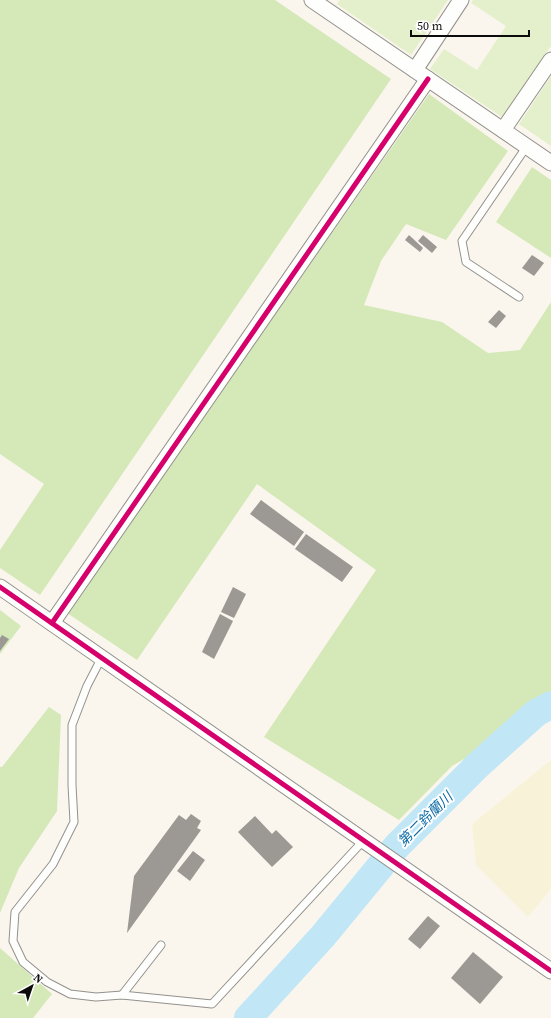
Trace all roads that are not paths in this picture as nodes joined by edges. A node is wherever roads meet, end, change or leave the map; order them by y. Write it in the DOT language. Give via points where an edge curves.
graph roads {
  1 [pos="461,0"];
  2 [pos="320,2"];
  3 [pos="551,60"];
  4 [pos="415,70"];
  5 [pos="428,79"];
  6 [pos="503,130"];
  7 [pos="526,146"];
  8 [pos="551,163"];
  9 [pos="519,297"];
  10 [pos="0,587"];
  11 [pos="52,623"];
  12 [pos="102,657"];
  13 [pos="370,844"];
  14 [pos="161,945"];
  15 [pos="551,971"];
  16 [pos="122,995"];
  1 -- 4 [label="street"];
  2 -- 4 [label="street"];
  3 -- 6 [label="street"];
  4 -- 5 [label="street"];
  5 -- 6 [label="street"];
  5 -- 11 [label="street"];
  6 -- 7 [label="street"];
  7 -- 8 [label="street"];
  7 -- 9 [label="lane" via="462,241 466,262"];
  10 -- 11 [label="street"];
  11 -- 12 [label="street"];
  12 -- 13 [label="street"];
  12 -- 16 [label="lane" via="87,686 72,725 74,822 53,864 15,912 14,941 23,962 47,982 70,994 96,997"];
  13 -- 15 [label="street"];
  13 -- 16 [label="lane" via="212,1004"];
  14 -- 16 [label="lane"];
}
